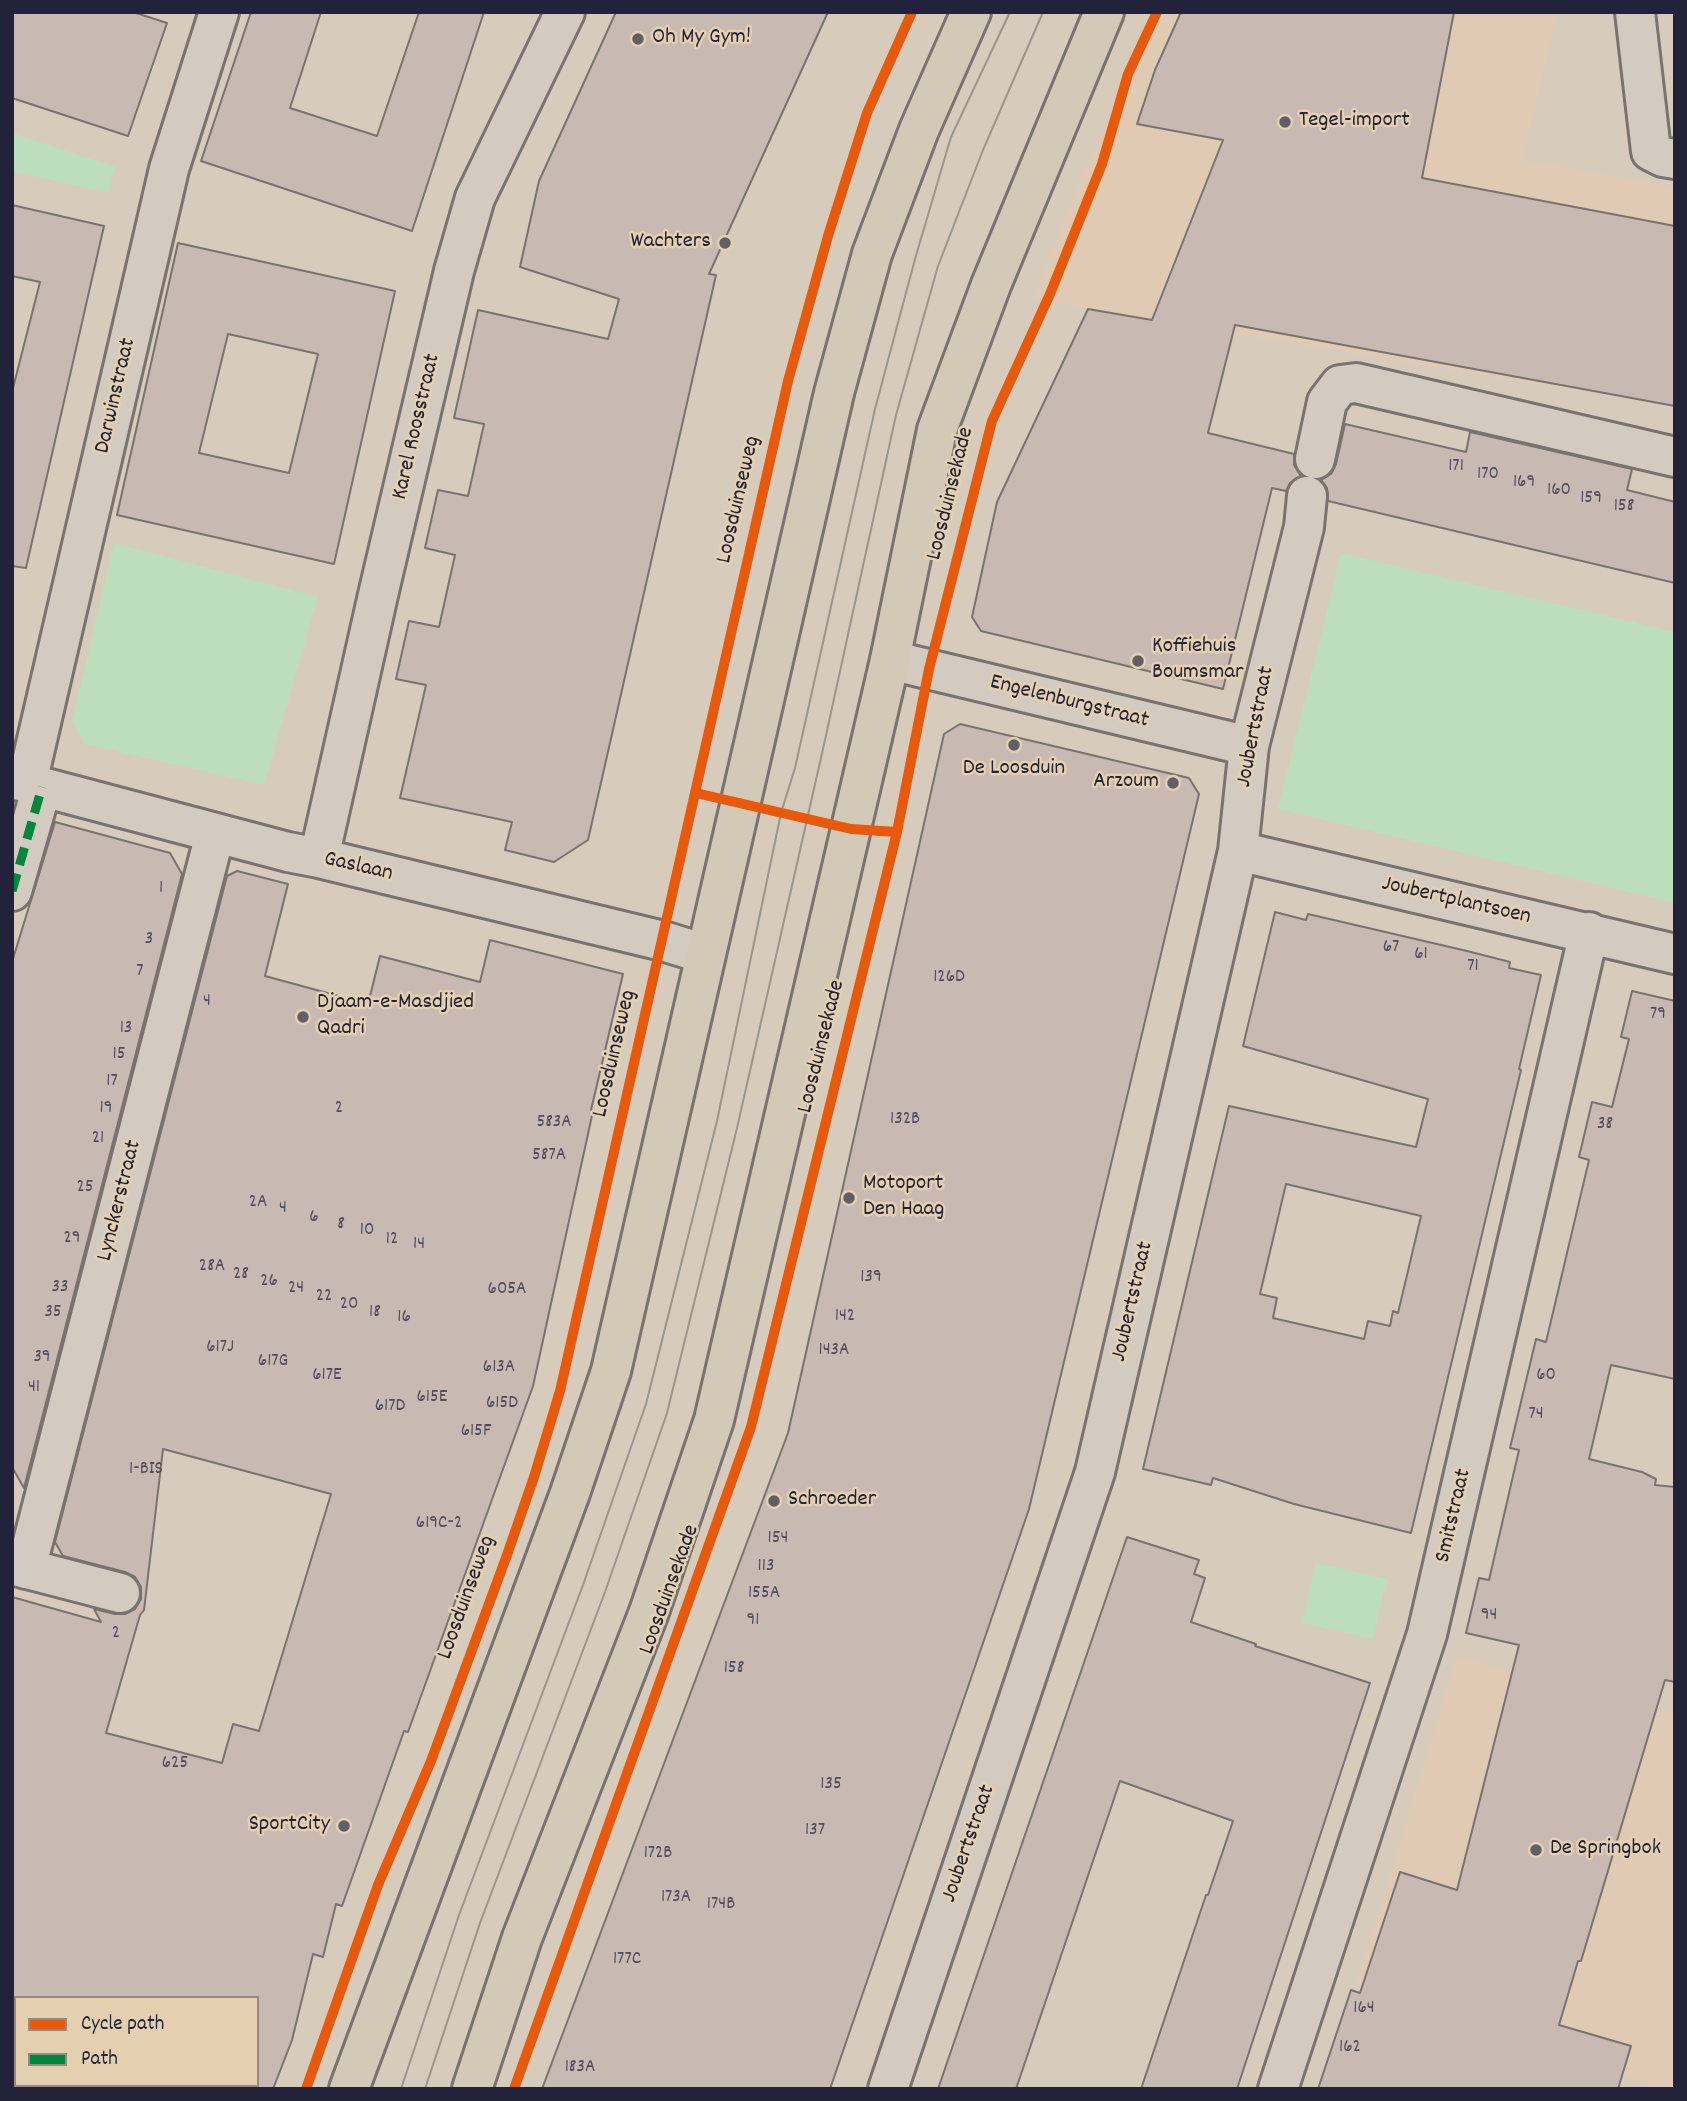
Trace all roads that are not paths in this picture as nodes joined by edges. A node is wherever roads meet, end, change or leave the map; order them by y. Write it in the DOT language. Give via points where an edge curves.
graph roads {
  1 [pos="219,12"];
  2 [pos="565,12"];
  3 [pos="971,12"];
  4 [pos="1104,12"];
  5 [pos="1635,12"];
  6 [pos="1675,159"];
  7 [pos="1675,457"];
  8 [pos="1315,459"];
  9 [pos="1307,496"];
  10 [pos="890,660"];
  11 [pos="1249,746"];
  12 [pos="27,783"];
  13 [pos="215,834"];
  14 [pos="1238,851"];
  15 [pos="319,858"];
  16 [pos="12,891"];
  17 [pos="1589,932"];
  18 [pos="705,954"];
  19 [pos="1675,954"];
  20 [pos="19,1567"];
  21 [pos="120,1593"];
  22 [pos="349,2089"];
  23 [pos="472,2089"];
  24 [pos="888,2089"];
  25 [pos="1278,2089"];
  1 -- 12 [label="street, Darwinstraat" via="169,169"];
  2 -- 15 [label="street, Karel Roosstraat" via="475,198 454,271"];
  3 -- 18 [label="main road" via="872,254 834,393"];
  4 -- 10 [label="main road, Loosduinsekade" via="991,285 937,430"];
  5 -- 6 [label="street" via="1651,151"];
  7 -- 8 [label="street" via="1356,383 1340,385 1327,402"];
  9 -- 11 [label="street, Joubertstraat" via="1304,527"];
  10 -- 11 [label="street, Engelenburgstraat"];
  10 -- 23 [label="main road, Loosduinsekade" via="714,1420 649,1612 522,1938"];
  11 -- 14 [label="street, Joubertstraat"];
  12 -- 13 [label="street, Gaslaan"];
  12 -- 16 [label="street, Darwinstraat"];
  13 -- 15 [label="street, Gaslaan"];
  13 -- 20 [label="street, Lynckerstraat"];
  14 -- 17 [label="street, Joubertplantsoen"];
  14 -- 24 [label="street, Joubertstraat" via="1095,1472"];
  15 -- 18 [label="street, Gaslaan"];
  17 -- 19 [label="street, Joubertplantsoen"];
  17 -- 25 [label="street, Smitstraat" via="1427,1634"];
  18 -- 22 [label="main road" via="611,1371"];
  20 -- 21 [label="street"];
}
